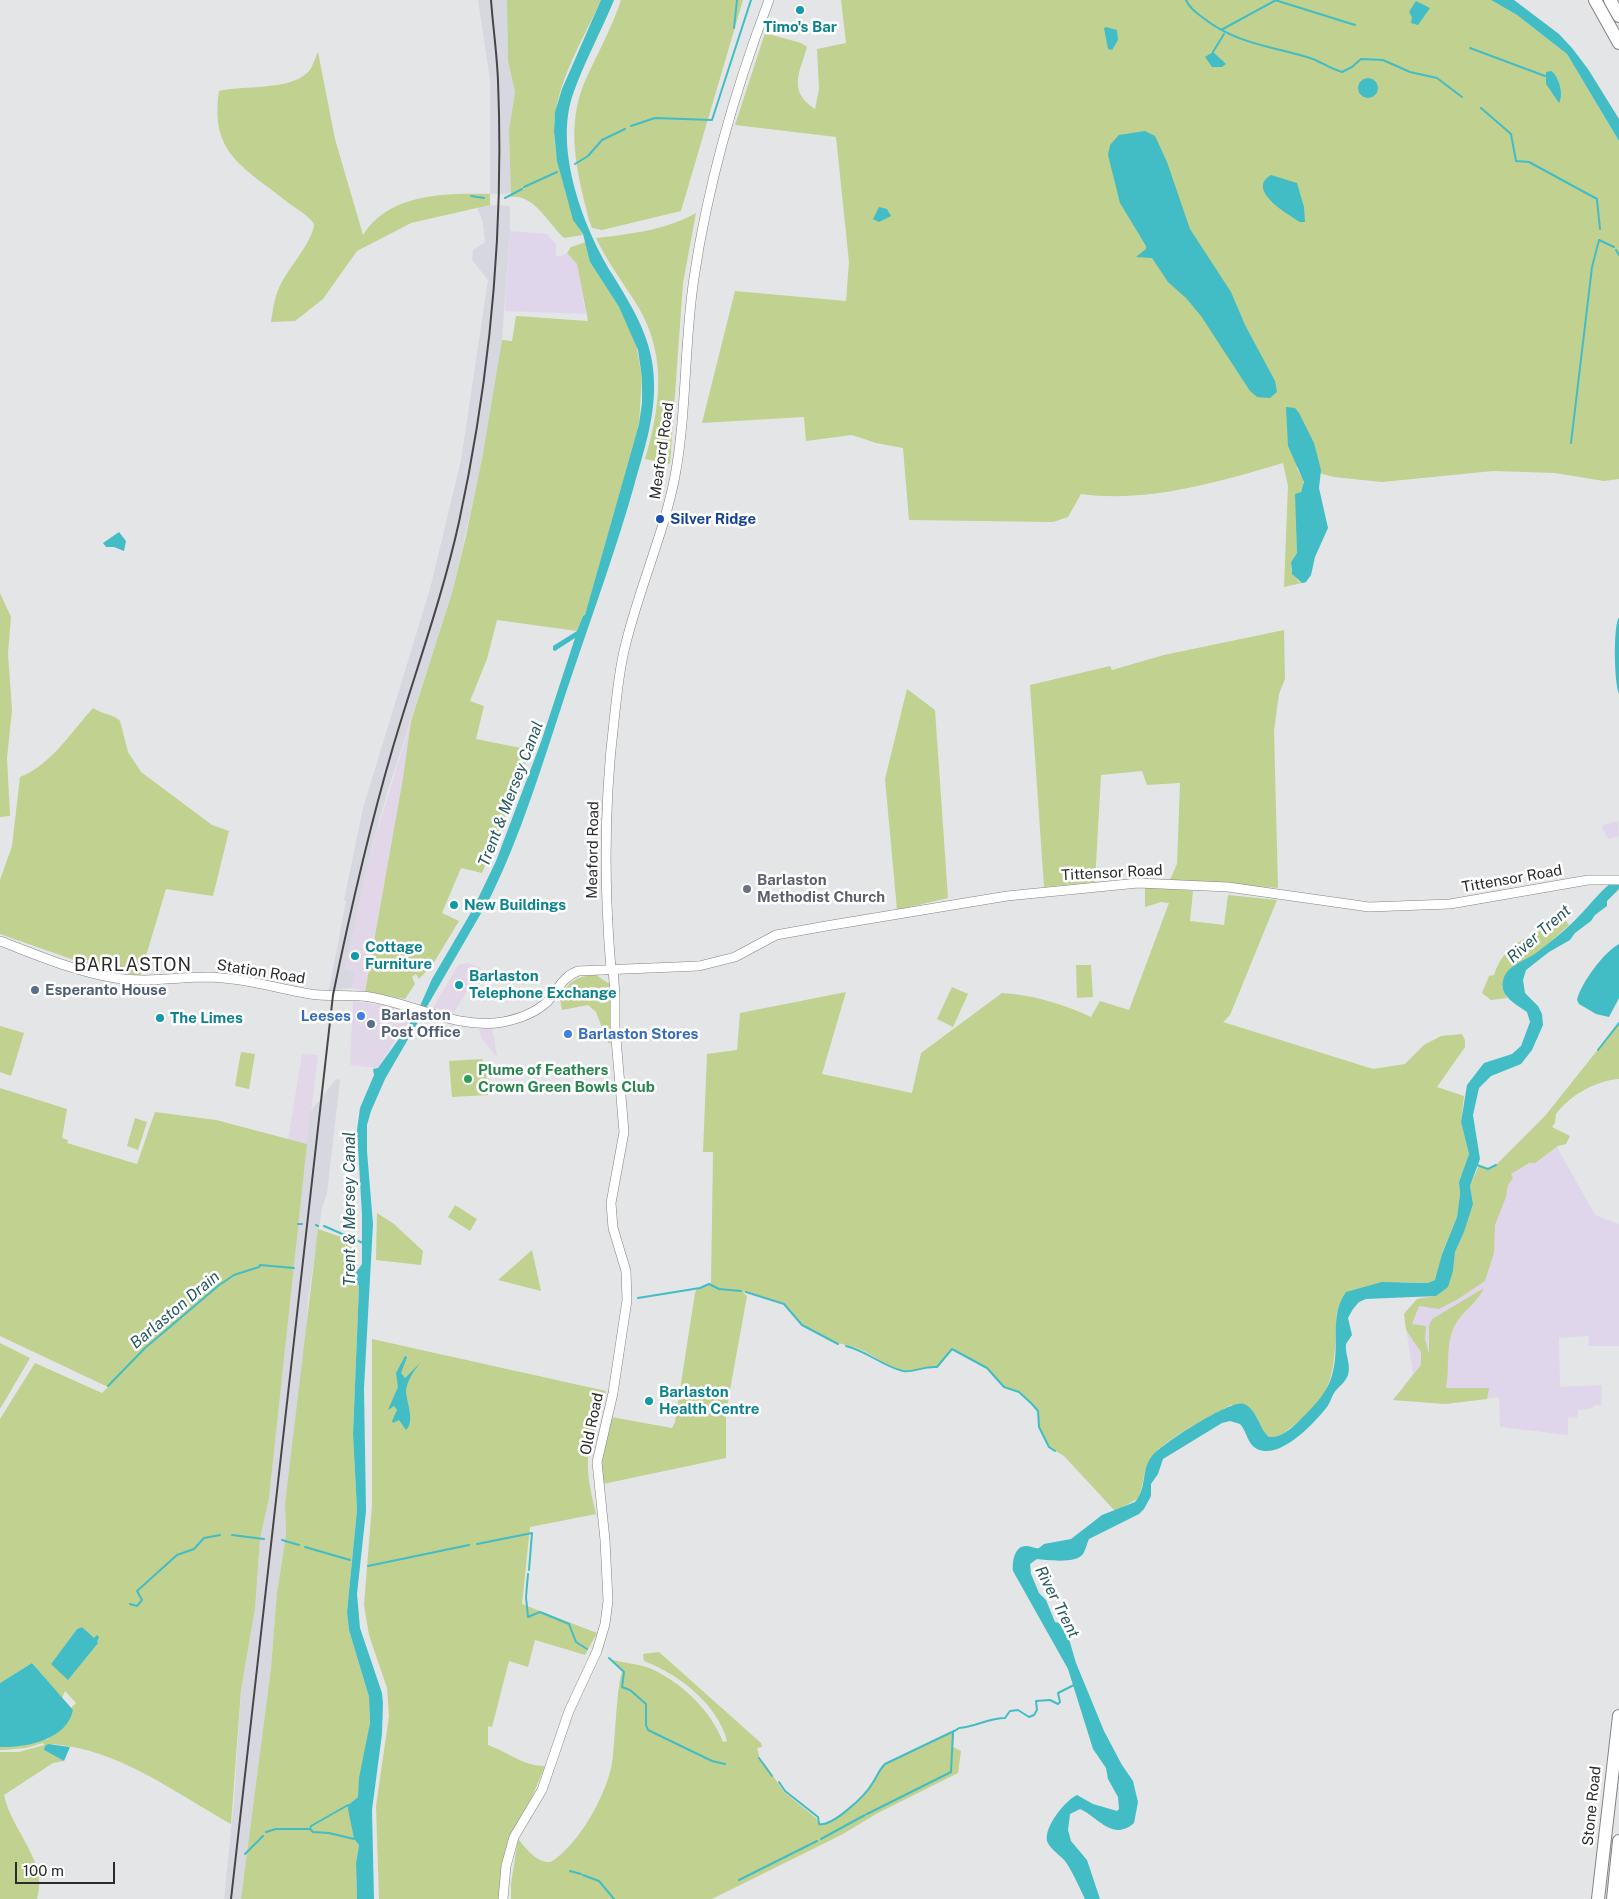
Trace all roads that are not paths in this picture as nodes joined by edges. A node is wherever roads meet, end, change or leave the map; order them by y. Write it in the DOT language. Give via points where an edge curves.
graph roads {
  1 [pos="769,0"];
  2 [pos="1594,0"];
  3 [pos="1610,0"];
  4 [pos="1619,16"];
  5 [pos="1619,43"];
  6 [pos="1619,880"];
  7 [pos="0,942"];
  8 [pos="612,969"];
  9 [pos="1619,1716"];
  10 [pos="1619,1841"];
  11 [pos="503,1899"];
  12 [pos="1598,1899"];
  13 [pos="1613,1899"];
  1 -- 8 [label="street, Meaford Road" via="736,98 703,225 691,305 675,476 622,661 611,741 606,820 605,886"];
  2 -- 5 [label="highway"];
  3 -- 4 [label="highway"];
  6 -- 8 [label="street, Tittensor Road" via="1588,880 1422,906 1361,906 1217,886 1120,884 946,904 776,935 735,957 699,966"];
  7 -- 8 [label="street, Station Road" via="113,978 154,981 229,978 311,994 378,998 478,1024 517,1018 540,1008 567,976 578,971"];
  8 -- 11 [label="street, Old Road" via="624,1132 611,1215 626,1271 628,1300 614,1386 597,1456 607,1565 606,1624 569,1711 542,1790 514,1838 506,1866"];
  9 -- 12 [label="highway, Stone Road"];
  10 -- 13 [label="highway, Stone Road"];
}
